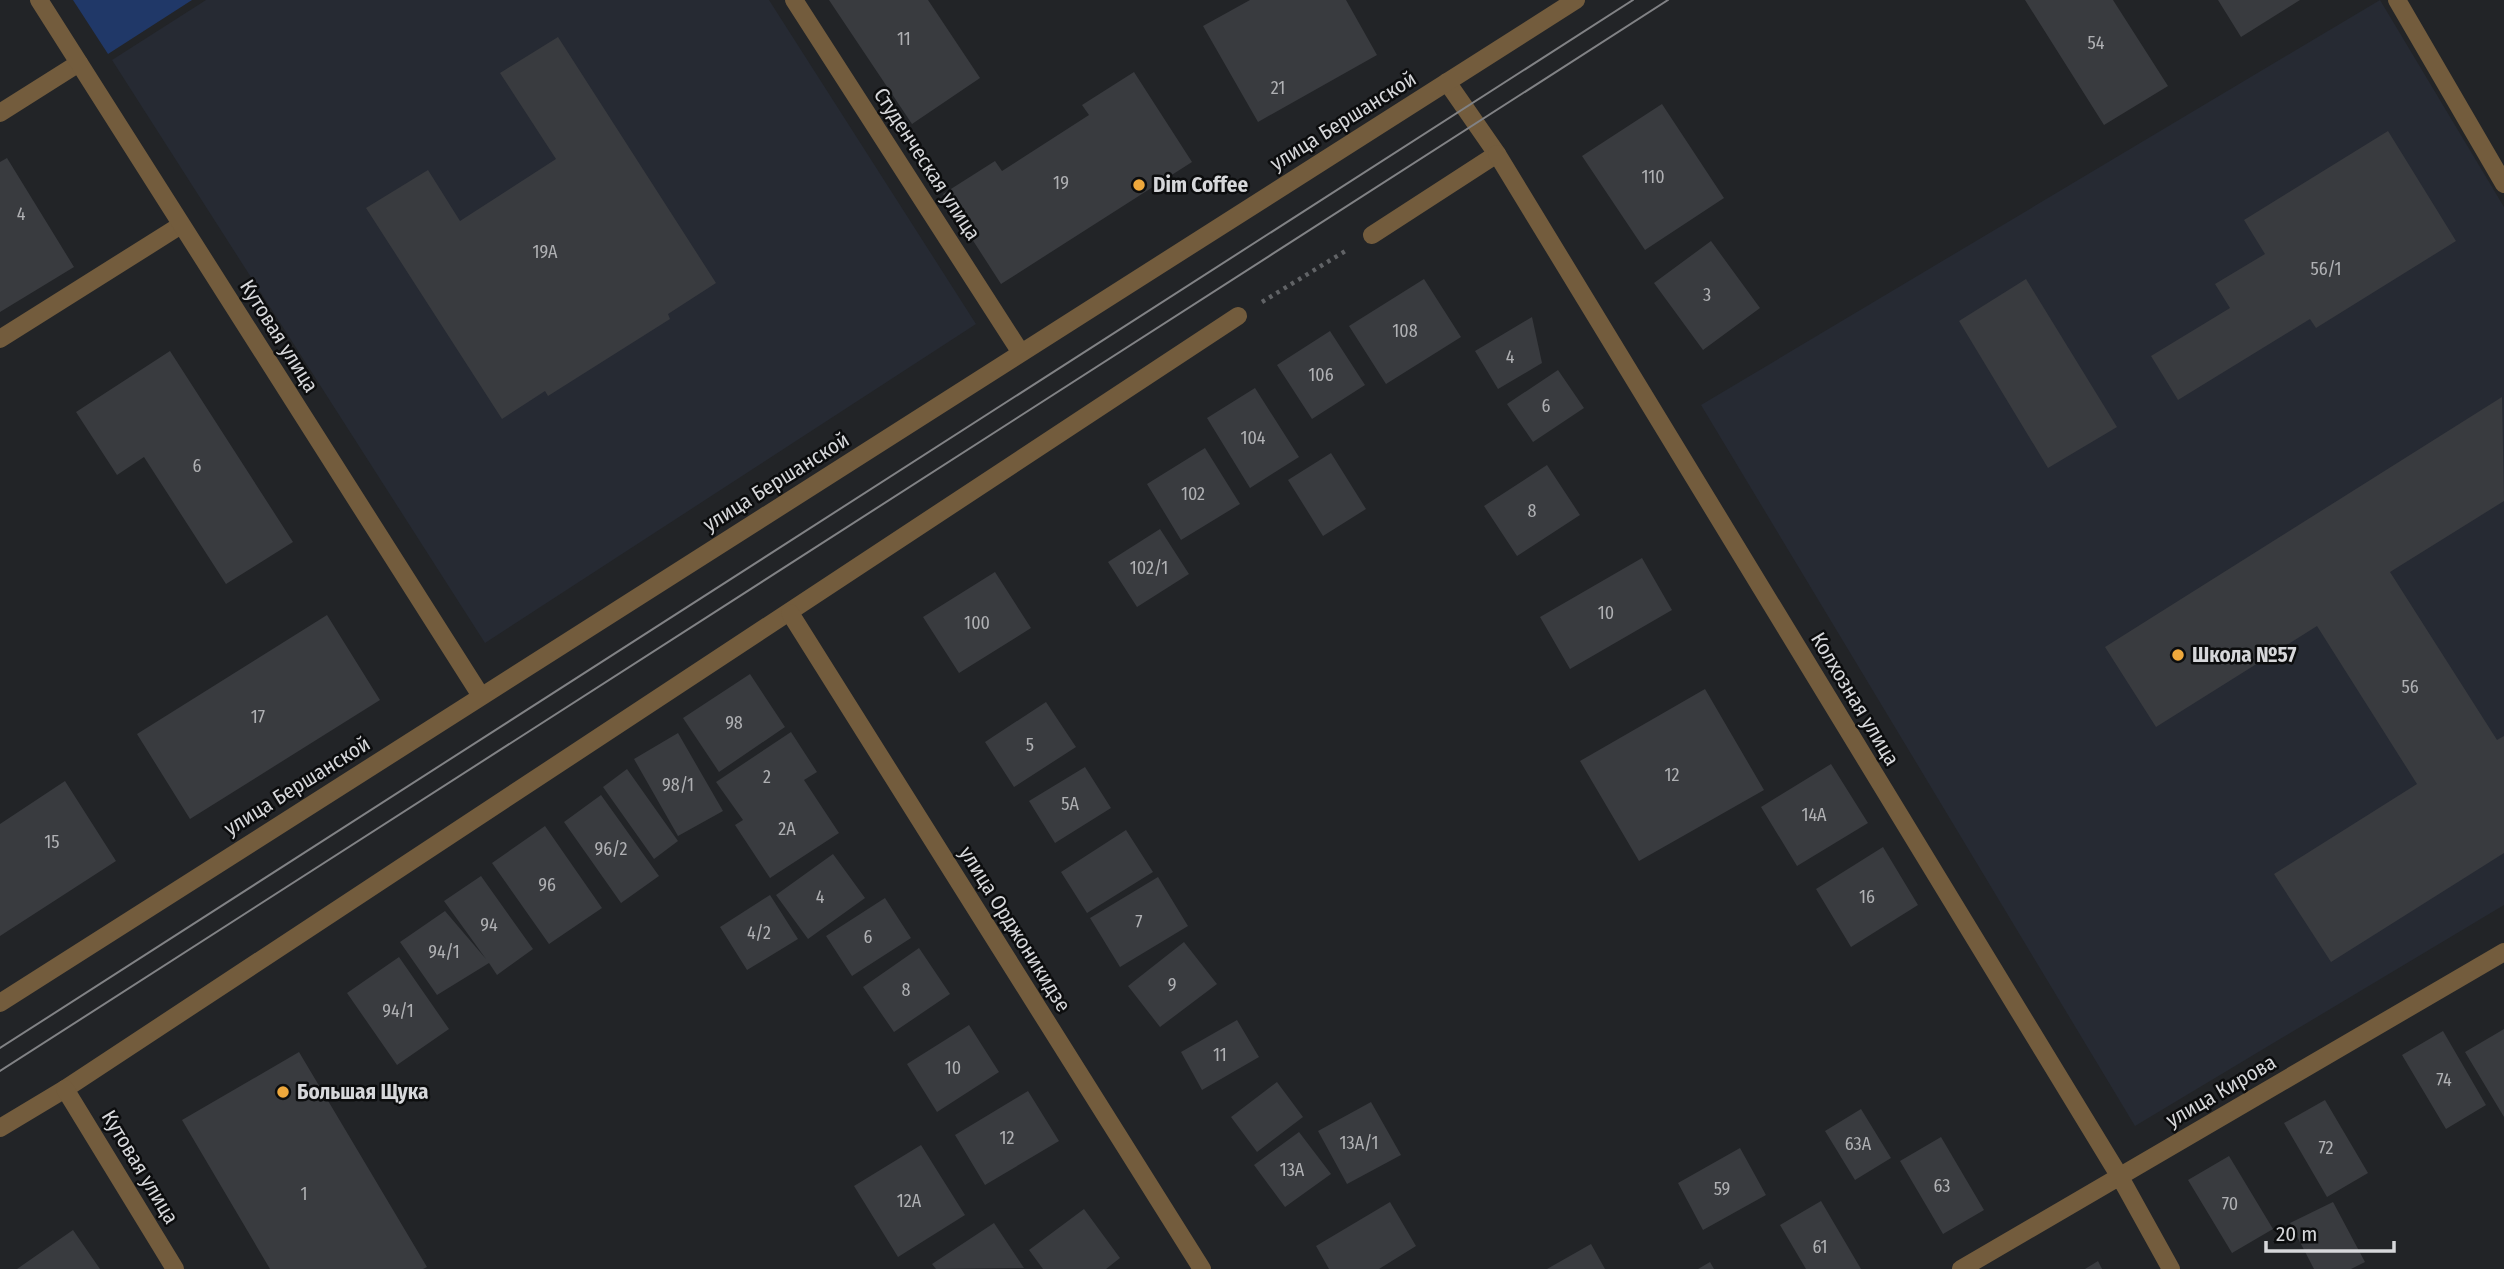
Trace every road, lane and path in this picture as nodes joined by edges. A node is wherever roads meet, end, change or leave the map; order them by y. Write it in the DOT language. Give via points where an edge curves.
graph roads {
  1 [pos="39,0"];
  2 [pos="794,0"];
  3 [pos="1576,0"];
  4 [pos="2397,0"];
  5 [pos="79,63"];
  6 [pos="1447,82"];
  7 [pos="0,113"];
  8 [pos="1497,154"];
  9 [pos="2504,184"];
  10 [pos="181,225"];
  11 [pos="1372,234"];
  12 [pos="1238,316"];
  13 [pos="0,339"];
  14 [pos="1021,353"];
  15 [pos="790,613"];
  16 [pos="481,696"];
  17 [pos="2504,952"];
  18 [pos="2,997"];
  19 [pos="65,1088"];
  20 [pos="0,1128"];
  21 [pos="2120,1177"];
  22 [pos="175,1269"];
  23 [pos="1202,1269"];
  24 [pos="1961,1269"];
  25 [pos="2171,1269"];
  1 -- 5 [label="street, Кутовая улица"];
  2 -- 14 [label="street, Студенческая улица"];
  3 -- 6 [label="street, улица Бершанской"];
  4 -- 9 [label="street"];
  5 -- 7 [label="street"];
  5 -- 10 [label="street, Кутовая улица"];
  6 -- 8 [label="street, Колхозная улица"];
  6 -- 14 [label="street, улица Бершанской"];
  8 -- 11 [label="street"];
  8 -- 21 [label="street, Колхозная улица"];
  10 -- 13 [label="street"];
  10 -- 16 [label="street, Кутовая улица"];
  11 -- 12 [label="path"];
  12 -- 15 [label="street"];
  14 -- 16 [label="street, улица Бершанской"];
  15 -- 19 [label="street"];
  15 -- 23 [label="street, улица Орджоникидзе"];
  16 -- 18 [label="street, улица Бершанской"];
  17 -- 21 [label="street, улица Кирова"];
  19 -- 20 [label="street"];
  19 -- 22 [label="street, Кутовая улица"];
  21 -- 24 [label="street, улица Кирова"];
  21 -- 25 [label="street, Колхозная улица"];
}
